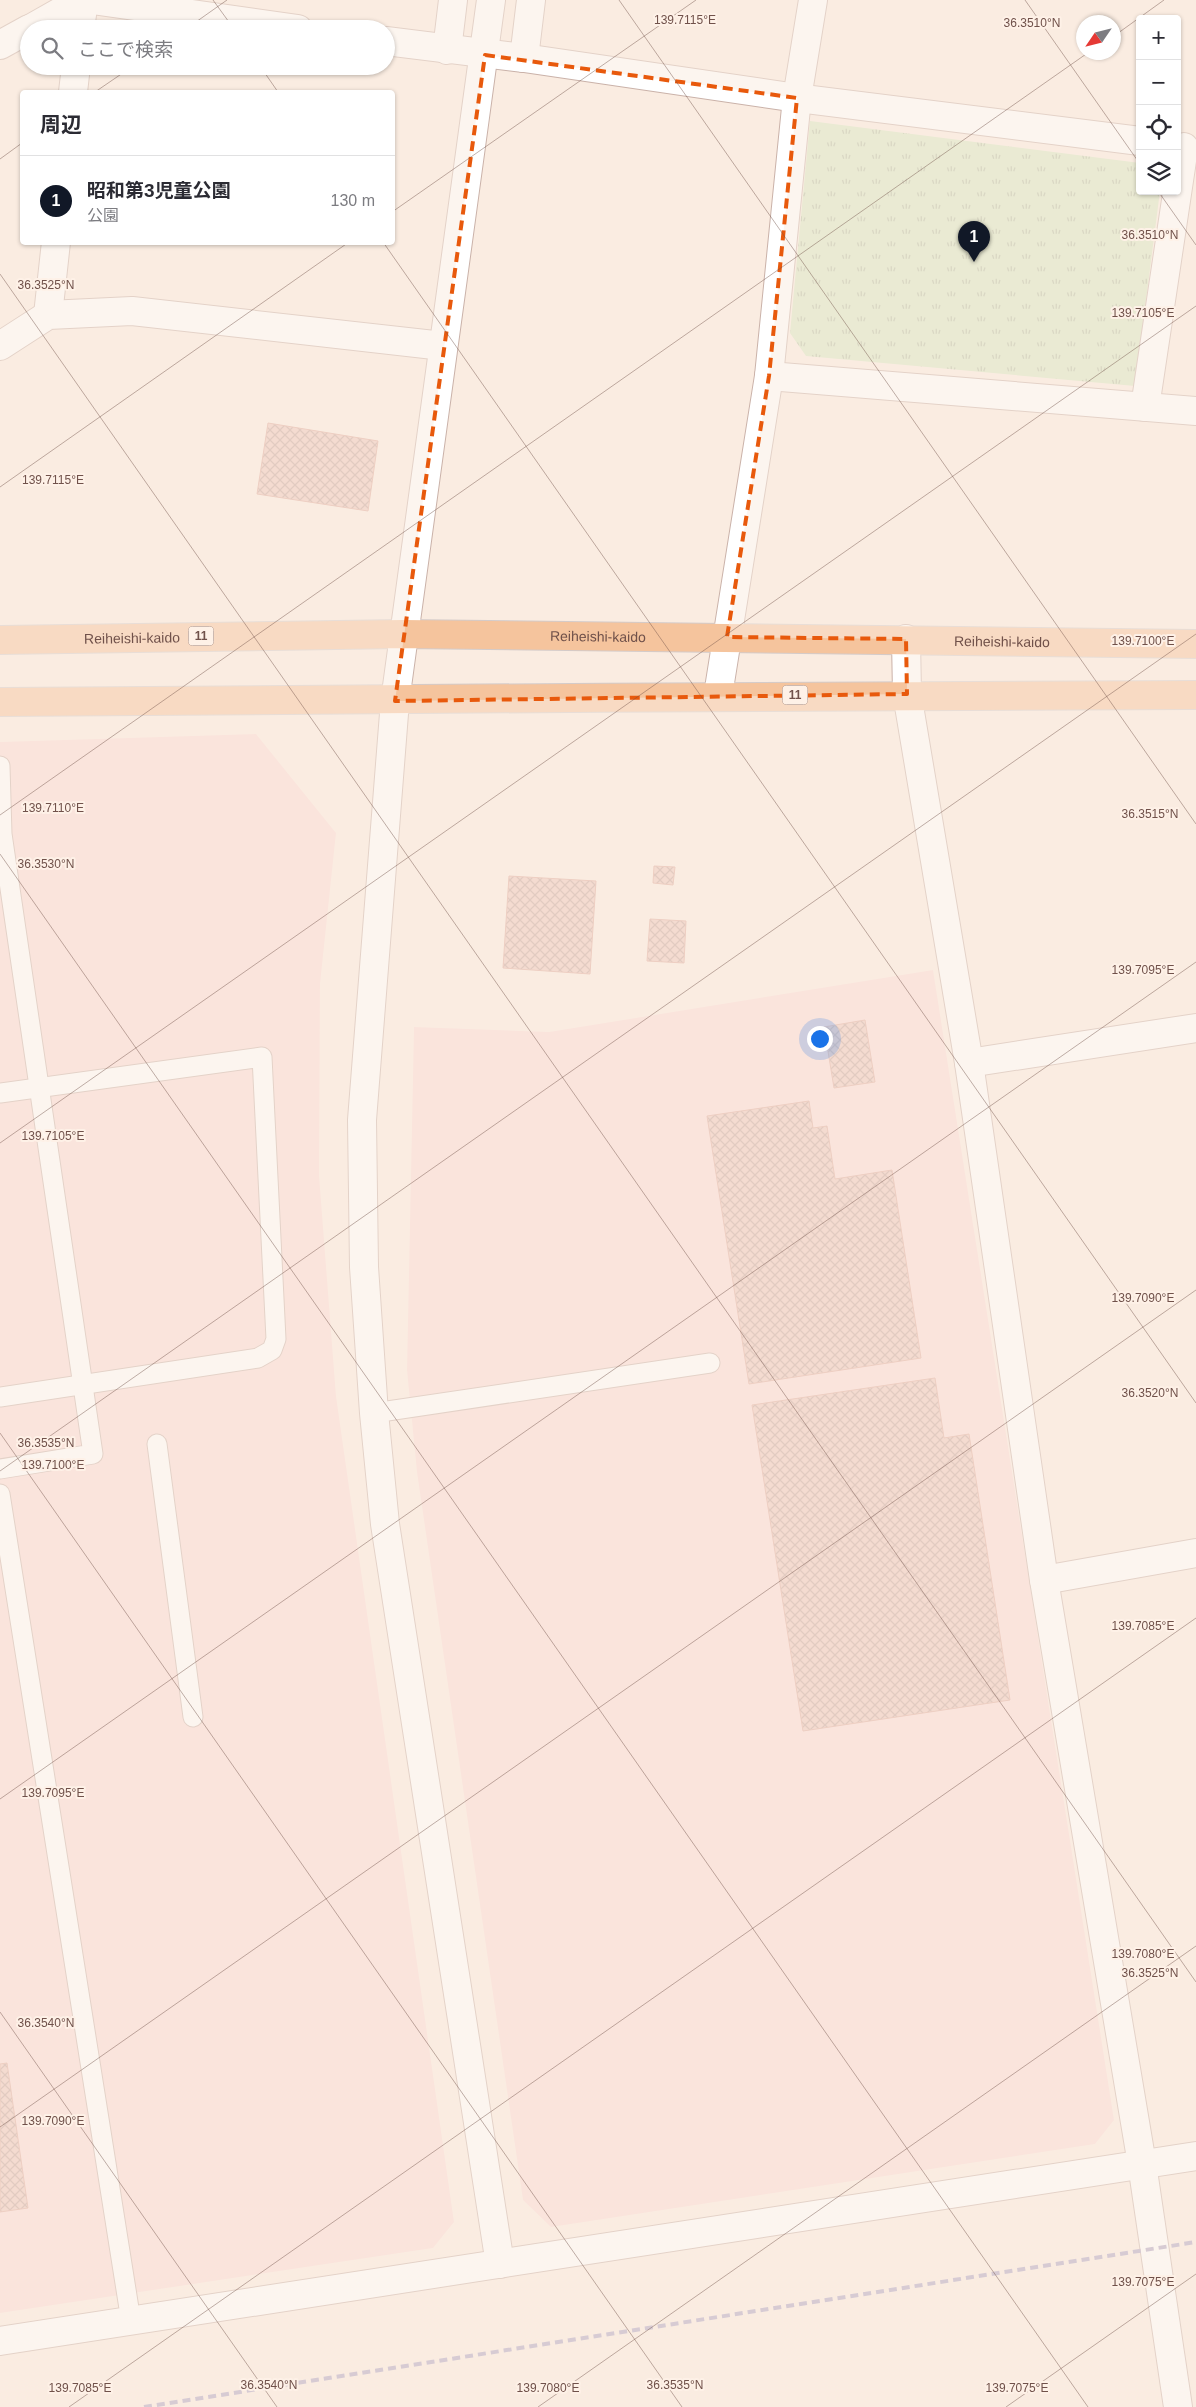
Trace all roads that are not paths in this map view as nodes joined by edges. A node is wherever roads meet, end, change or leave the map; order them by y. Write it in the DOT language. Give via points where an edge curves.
graph roads {
  1 [pos="82,0"];
  2 [pos="92,0"];
  3 [pos="453,0"];
  4 [pos="491,0"];
  5 [pos="531,0"];
  6 [pos="813,0"];
  7 [pos="45,20"];
  8 [pos="81,20"];
  9 [pos="234,20"];
  10 [pos="20,34"];
  11 [pos="395,42"];
  12 [pos="0,45"];
  13 [pos="447,50"];
  14 [pos="485,55"];
  15 [pos="524,58"];
  16 [pos="75,75"];
  17 [pos="73,90"];
  18 [pos="797,98"];
  19 [pos="1136,140"];
  20 [pos="1186,147"];
  21 [pos="56,245"];
  22 [pos="48,315"];
  23 [pos="0,346"];
  24 [pos="443,346"];
  25 [pos="769,376"];
  26 [pos="1145,407"];
  27 [pos="1196,411"];
  28 [pos="403,634"];
  29 [pos="727,637"];
  30 [pos="906,638"];
  31 [pos="0,640"];
  32 [pos="1196,644"];
  33 [pos="907,694"];
  34 [pos="718,695"];
  35 [pos="1196,695"];
  36 [pos="395,701"];
  37 [pos="0,702"];
  38 [pos="0,766"];
  39 [pos="1196,1028"];
  40 [pos="970,1064"];
  41 [pos="40,1087"];
  42 [pos="0,1093"];
  43 [pos="710,1363"];
  44 [pos="83,1384"];
  45 [pos="0,1397"];
  46 [pos="374,1413"];
  47 [pos="156,1444"];
  48 [pos="0,1470"];
  49 [pos="0,1494"];
  50 [pos="1196,1553"];
  51 [pos="1044,1580"];
  52 [pos="192,1717"];
  53 [pos="1196,2156"];
  54 [pos="1142,2164"];
  55 [pos="500,2264"];
  56 [pos="131,2321"];
  57 [pos="0,2341"];
  58 [pos="1178,2407"];
  1 -- 7 [label="street"];
  1 -- 8 [label="street"];
  2 -- 9 [label="street"];
  3 -- 13 [label="street"];
  4 -- 14 [label="street"];
  5 -- 15 [label="street"];
  6 -- 18 [label="street"];
  10 -- 12 [label="street"];
  11 -- 13 [label="street"];
  13 -- 14 [label="street"];
  14 -- 15 [label="street"];
  14 -- 24 [label="street"];
  15 -- 18 [label="street"];
  16 -- 17 [label="street"];
  18 -- 19 [label="street"];
  18 -- 25 [label="street"];
  20 -- 26 [label="street"];
  21 -- 22 [label="street"];
  22 -- 23 [label="street"];
  22 -- 24 [label="street" via="132,311"];
  24 -- 28 [label="street"];
  25 -- 26 [label="street"];
  25 -- 29 [label="street"];
  26 -- 27 [label="street"];
  28 -- 29 [label="main road, Reiheishi-kaido / 11"];
  28 -- 31 [label="main road, Reiheishi-kaido / 11"];
  28 -- 36 [label="street"];
  29 -- 30 [label="main road, Reiheishi-kaido / 11"];
  29 -- 34 [label="street"];
  30 -- 32 [label="main road, Reiheishi-kaido / 11"];
  30 -- 33 [label="street"];
  33 -- 34 [label="main road, 11"];
  33 -- 35 [label="main road, 11"];
  33 -- 40 [label="street"];
  34 -- 36 [label="main road, 11"];
  36 -- 37 [label="main road, 11"];
  36 -- 46 [label="street" via="362,1120 364,1267"];
  38 -- 41 [label="lane" via="2,834"];
  39 -- 40 [label="street"];
  40 -- 51 [label="street"];
  41 -- 42 [label="lane"];
  41 -- 44 [label="lane"];
  41 -- 44 [label="lane" via="262,1057 276,1339 272,1350 258,1358"];
  43 -- 46 [label="lane"];
  44 -- 45 [label="lane"];
  44 -- 48 [label="lane" via="92,1454"];
  46 -- 55 [label="street" via="385,1524"];
  47 -- 52 [label="lane"];
  49 -- 56 [label="lane"];
  50 -- 51 [label="street"];
  51 -- 54 [label="street"];
  53 -- 54 [label="street"];
  54 -- 55 [label="street"];
  54 -- 58 [label="street"];
  55 -- 56 [label="street"];
  56 -- 57 [label="street"];
}
